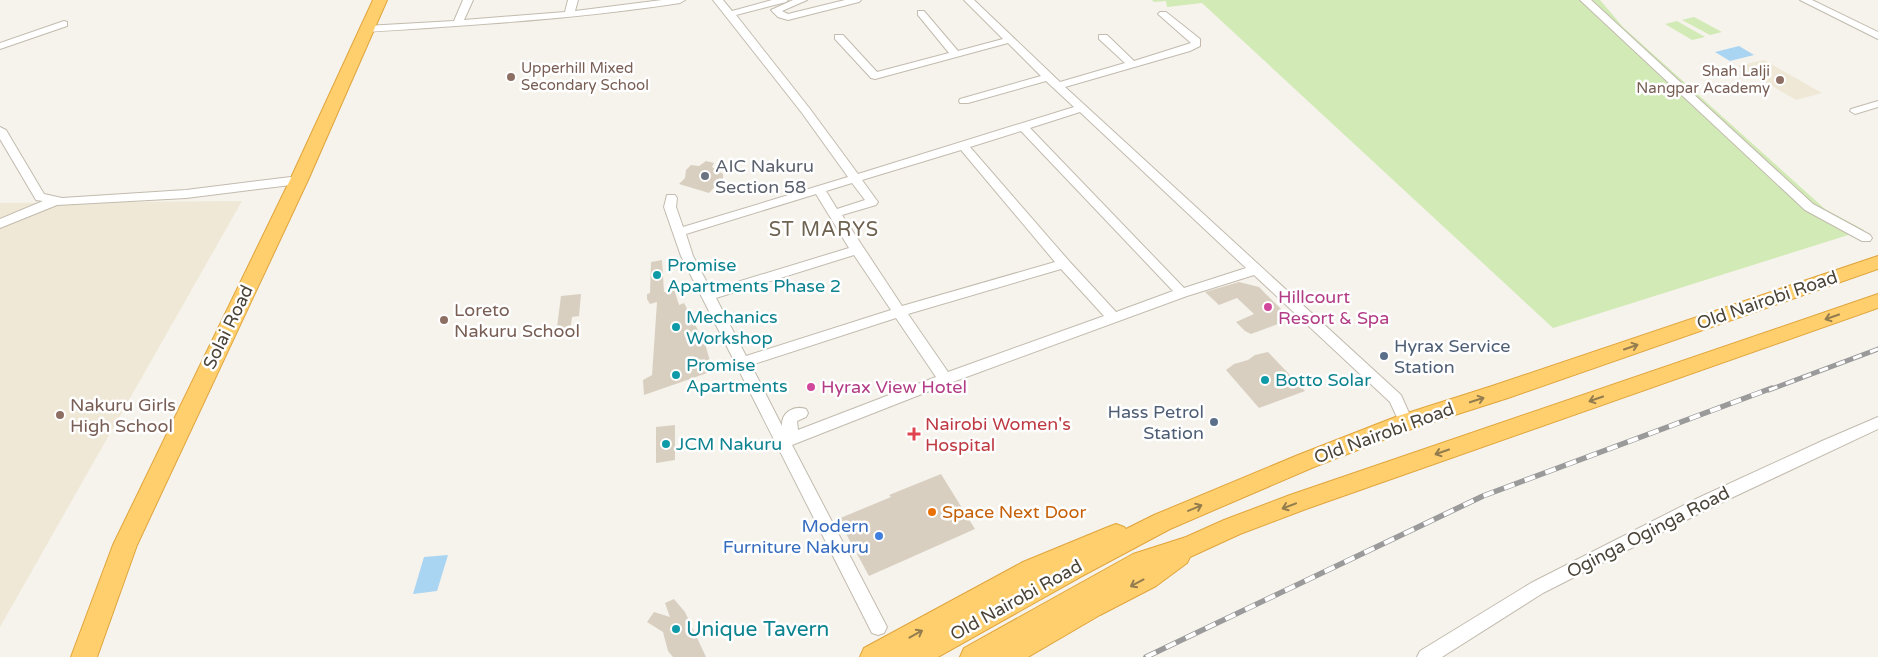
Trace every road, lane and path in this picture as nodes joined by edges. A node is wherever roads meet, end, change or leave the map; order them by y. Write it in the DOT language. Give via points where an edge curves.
graph roads {
  1 [pos="380,0"];
  2 [pos="468,0"];
  3 [pos="573,0"];
  4 [pos="680,0"];
  5 [pos="718,0"];
  6 [pos="783,0"];
  7 [pos="802,0"];
  8 [pos="856,0"];
  9 [pos="969,0"];
  10 [pos="1585,0"];
  11 [pos="1805,0"];
  12 [pos="920,13"];
  13 [pos="730,14"];
  14 [pos="1163,14"];
  15 [pos="569,15"];
  16 [pos="458,23"];
  17 [pos="64,24"];
  18 [pos="366,29"];
  19 [pos="1878,36"];
  20 [pos="839,37"];
  21 [pos="1103,37"];
  22 [pos="1009,40"];
  23 [pos="0,46"];
  24 [pos="956,55"];
  25 [pos="1132,64"];
  26 [pos="1048,77"];
  27 [pos="1059,86"];
  28 [pos="964,100"];
  29 [pos="1878,104"];
  30 [pos="1083,108"];
  31 [pos="1855,111"];
  32 [pos="1023,127"];
  33 [pos="0,130"];
  34 [pos="963,146"];
  35 [pos="855,179"];
  36 [pos="299,180"];
  37 [pos="819,189"];
  38 [pos="672,198"];
  39 [pos="56,201"];
  40 [pos="836,213"];
  41 [pos="0,224"];
  42 [pos="679,232"];
  43 [pos="1866,238"];
  44 [pos="857,250"];
  45 [pos="1878,262"];
  46 [pos="1064,264"];
  47 [pos="1258,270"];
  48 [pos="1182,293"];
  49 [pos="708,296"];
  50 [pos="1878,302"];
  51 [pos="899,312"];
  52 [pos="1114,318"];
  53 [pos="742,364"];
  54 [pos="946,379"];
  55 [pos="801,413"];
  56 [pos="1406,422"];
  57 [pos="1878,423"];
  58 [pos="787,441"];
  59 [pos="1162,522"];
  60 [pos="1192,546"];
  61 [pos="112,576"];
  62 [pos="878,627"];
  63 [pos="71,657"];
  64 [pos="84,657"];
  65 [pos="873,657"];
  66 [pos="913,657"];
  67 [pos="973,657"];
  68 [pos="1004,657"];
  69 [pos="1426,657"];
  1 -- 18 [label="highway, Solai Road"];
  2 -- 16 [label="street"];
  3 -- 15 [label="street"];
  4 -- 15 [label="street"];
  5 -- 13 [label="street"];
  6 -- 13 [label="street"];
  7 -- 8 [label="street" via="776,10 788,17"];
  9 -- 22 [label="street"];
  10 -- 43 [label="street" via="1809,207"];
  11 -- 19 [label="street"];
  12 -- 24 [label="street"];
  13 -- 35 [label="street"];
  14 -- 25 [label="street" via="1196,44"];
  15 -- 16 [label="street"];
  16 -- 18 [label="street"];
  17 -- 23 [label="street"];
  18 -- 36 [label="highway, Solai Road"];
  20 -- 24 [label="street" via="875,76"];
  21 -- 25 [label="street"];
  22 -- 24 [label="street"];
  22 -- 26 [label="street"];
  25 -- 27 [label="street"];
  26 -- 27 [label="street"];
  26 -- 28 [label="street"];
  27 -- 30 [label="street"];
  29 -- 31 [label="street"];
  30 -- 32 [label="street"];
  30 -- 47 [label="street"];
  32 -- 34 [label="street"];
  32 -- 48 [label="street"];
  33 -- 39 [label="street" via="40,197"];
  34 -- 35 [label="street"];
  34 -- 46 [label="street"];
  35 -- 37 [label="street"];
  35 -- 40 [label="street" via="872,202"];
  36 -- 39 [label="street" via="186,194"];
  36 -- 61 [label="highway, Solai Road" via="155,478"];
  37 -- 40 [label="street"];
  37 -- 42 [label="street"];
  38 -- 42 [label="street" via="670,207"];
  39 -- 41 [label="street"];
  40 -- 44 [label="street"];
  42 -- 49 [label="street" via="687,256"];
  44 -- 49 [label="street"];
  44 -- 51 [label="street"];
  56 -- 45 [label="highway, Old Nairobi Road, one-way"];
  46 -- 51 [label="street"];
  46 -- 52 [label="street"];
  47 -- 48 [label="street"];
  47 -- 56 [label="street" via="1396,399"];
  48 -- 52 [label="street"];
  49 -- 53 [label="street"];
  50 -- 60 [label="highway, Old Nairobi Road, one-way" via="1298,502"];
  51 -- 53 [label="street"];
  51 -- 54 [label="street"];
  52 -- 54 [label="street"];
  53 -- 58 [label="street"];
  54 -- 58 [label="street"];
  55 -- 58 [label="street" via="789,418"];
  59 -- 56 [label="highway, Old Nairobi Road, one-way"];
  57 -- 69 [label="street, Oginga Oginga Road" via="1704,503 1537,588"];
  58 -- 62 [label="street"];
  65 -- 59 [label="highway, one-way" via="1032,570 1111,535"];
  59 -- 66 [label="highway, Old Nairobi Road"];
  60 -- 67 [label="highway, Old Nairobi Road" via="1142,560"];
  60 -- 68 [label="highway, one-way" via="1147,578"];
  61 -- 63 [label="highway"];
  61 -- 64 [label="highway, Solai Road"];
}
